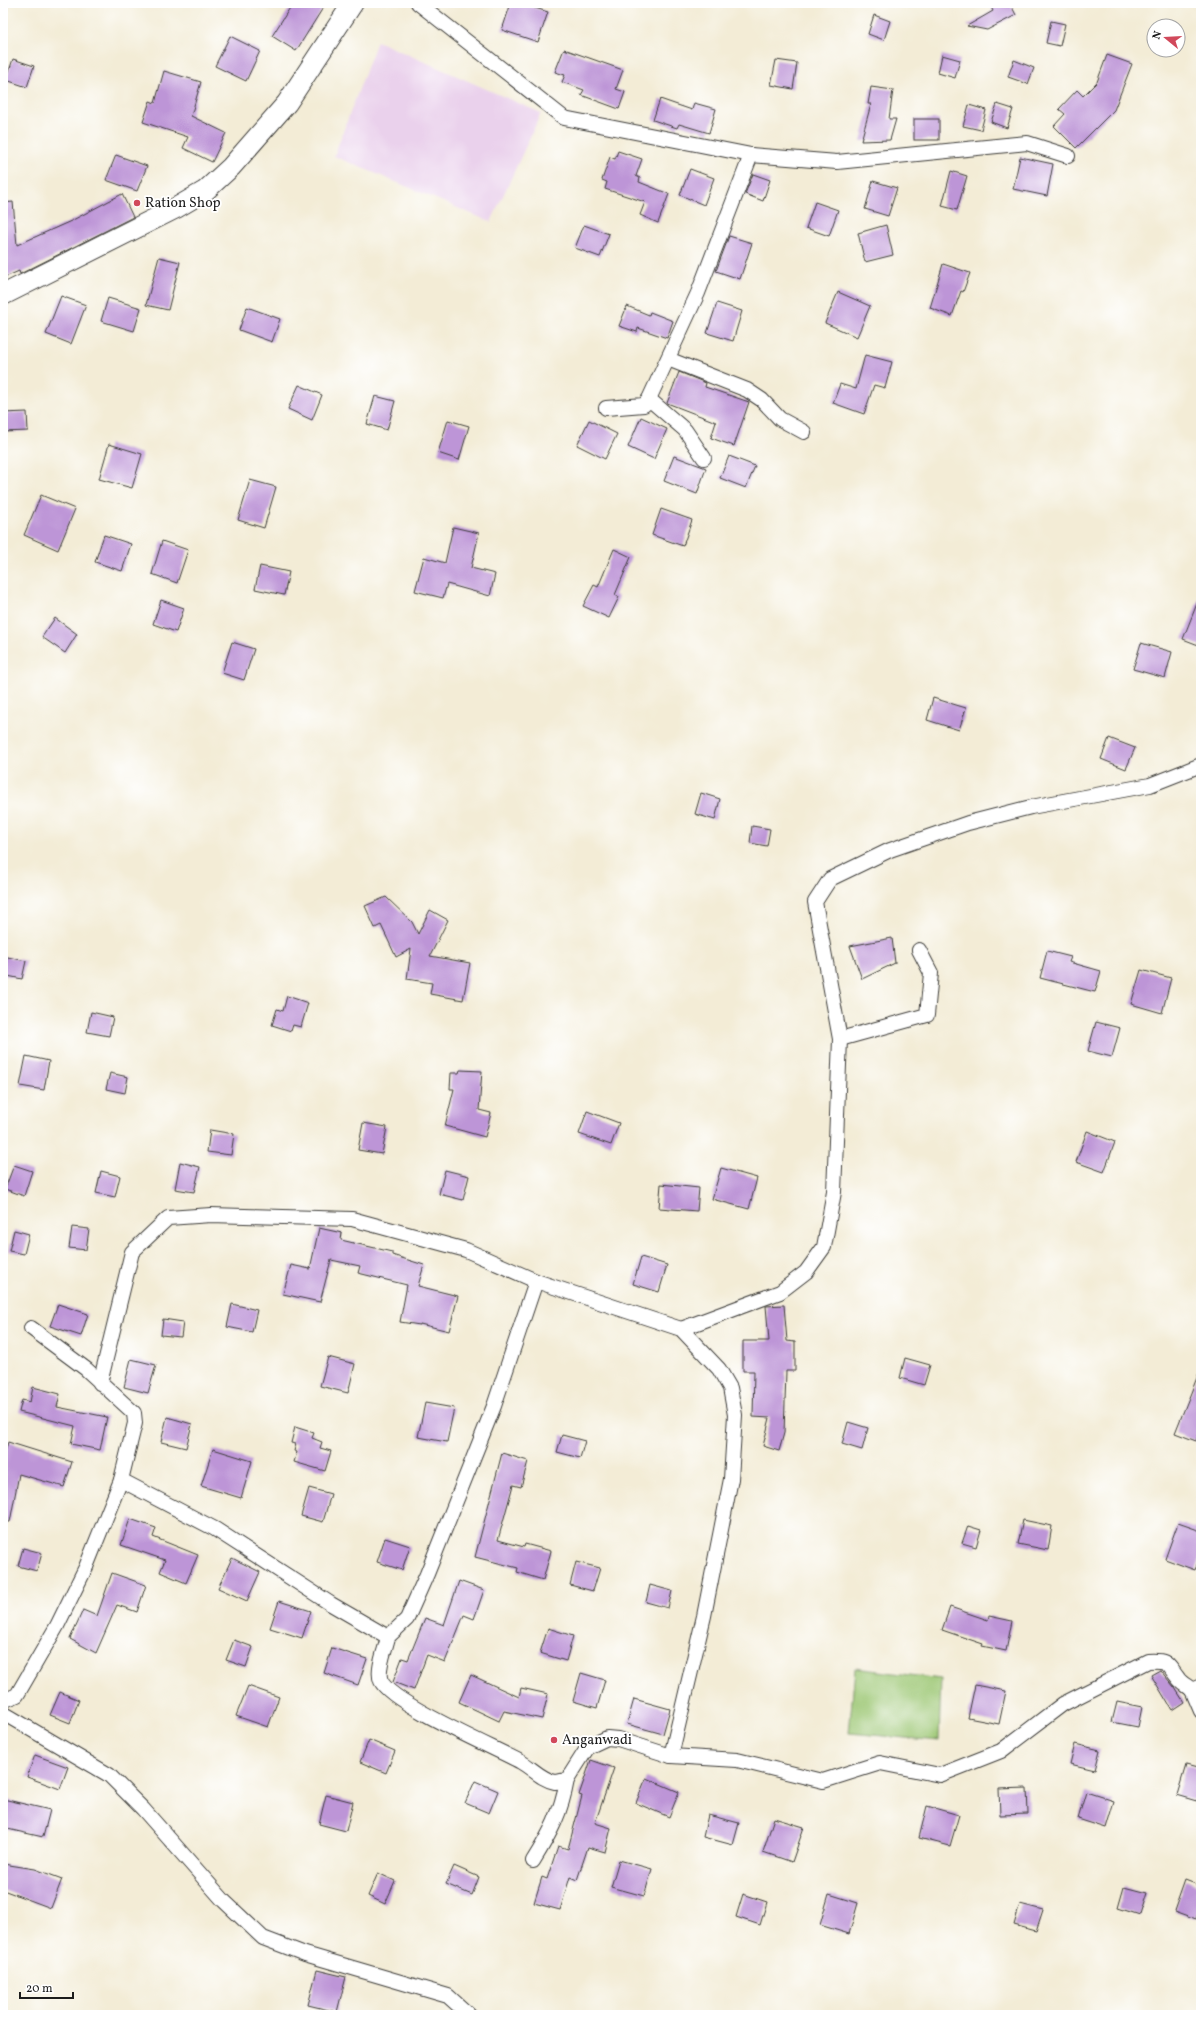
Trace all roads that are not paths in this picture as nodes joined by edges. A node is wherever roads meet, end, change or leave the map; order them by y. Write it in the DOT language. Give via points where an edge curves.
graph roads {
  1 [pos="353,3"];
  2 [pos="418,3"];
  3 [pos="751,155"];
  4 [pos="1068,156"];
  5 [pos="3,295"];
  6 [pos="668,359"];
  7 [pos="649,399"];
  8 [pos="606,408"];
  9 [pos="804,432"];
  10 [pos="704,458"];
  11 [pos="1201,765"];
  12 [pos="919,950"];
  13 [pos="840,1039"];
  14 [pos="536,1280"];
  15 [pos="31,1328"];
  16 [pos="680,1329"];
  17 [pos="100,1383"];
  18 [pos="121,1480"];
  19 [pos="388,1637"];
  20 [pos="1197,1688"];
  21 [pos="3,1701"];
  22 [pos="1201,1711"];
  23 [pos="3,1713"];
  24 [pos="671,1756"];
  25 [pos="567,1780"];
  26 [pos="533,1861"];
  27 [pos="469,2015"];
  1 -- 5 [label="main road" via="287,103 231,167 205,191"];
  2 -- 3 [label="street" via="564,118"];
  3 -- 4 [label="street" via="837,162 1027,143"];
  3 -- 6 [label="street" via="698,293"];
  6 -- 7 [label="street"];
  6 -- 9 [label="street" via="747,390 762,400 780,419"];
  7 -- 8 [label="street" via="644,405"];
  7 -- 10 [label="street" via="685,430"];
  11 -- 13 [label="street" via="1150,785 1031,807 968,823 890,850 830,879 815,902"];
  12 -- 13 [label="street" via="931,973 927,1015"];
  13 -- 16 [label="street" via="834,1192 824,1247 806,1272 780,1292"];
  14 -- 16 [label="street"];
  14 -- 17 [label="street" via="466,1250 352,1219 211,1215 168,1218 132,1252"];
  14 -- 19 [label="street" via="494,1406 428,1574 407,1619"];
  15 -- 17 [label="street" via="86,1368"];
  16 -- 24 [label="street" via="719,1369 730,1388 735,1415 732,1479 701,1631"];
  17 -- 18 [label="street" via="134,1413 135,1423"];
  18 -- 19 [label="street" via="215,1530"];
  18 -- 21 [label="street" via="86,1567 57,1626 17,1695"];
  19 -- 25 [label="street" via="380,1670 381,1681 387,1689 413,1707 522,1762 539,1775 555,1782"];
  20 -- 22 [label="street"];
  20 -- 24 [label="street" via="1178,1679 1169,1664 1162,1660 1148,1661 1062,1704 1001,1751 940,1775 880,1763 823,1781 737,1760"];
  23 -- 27 [label="street" via="109,1775 143,1809 224,1901 263,1938 305,1954 448,1996"];
  24 -- 25 [label="street" via="618,1739 607,1738 588,1747"];
  25 -- 26 [label="street" via="562,1805"];
}
